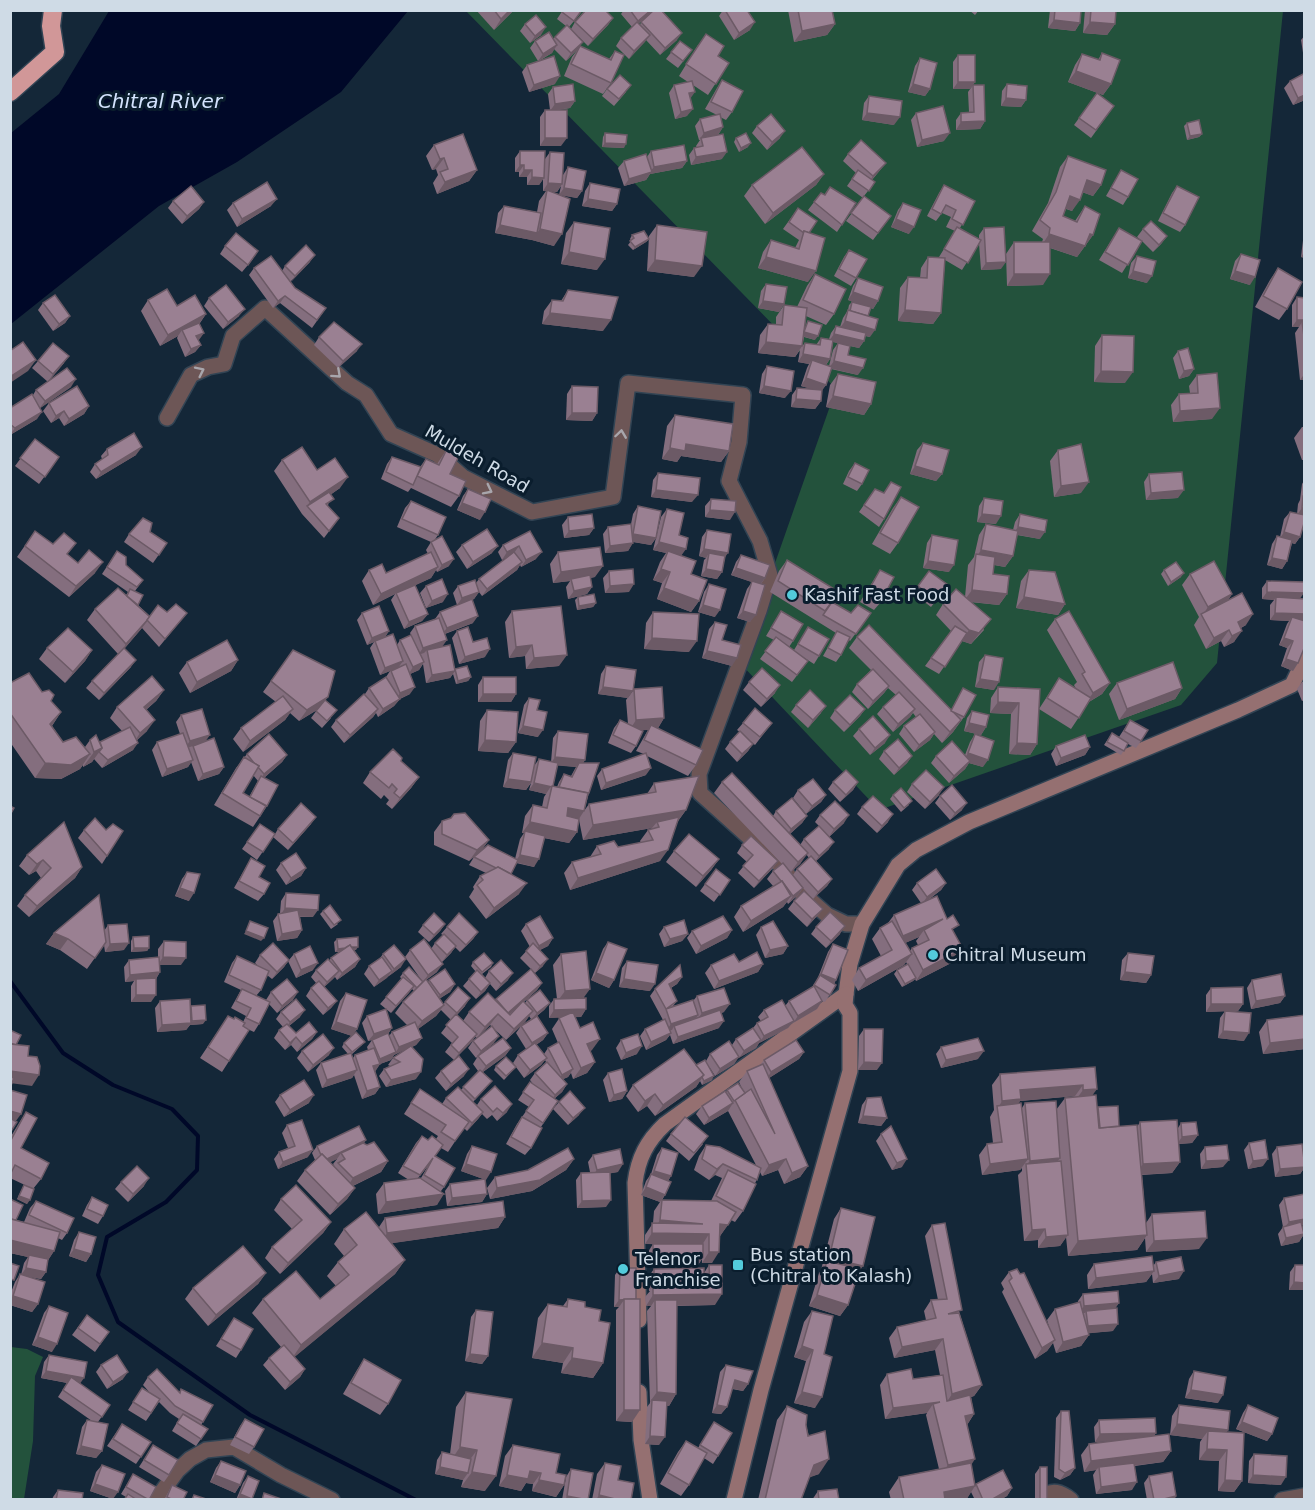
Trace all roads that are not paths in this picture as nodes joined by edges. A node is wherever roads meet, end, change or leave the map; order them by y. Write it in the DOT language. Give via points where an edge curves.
graph roads {
  1 [pos="53,10"];
  2 [pos="10,92"];
  3 [pos="167,418"];
  4 [pos="1305,660"];
  5 [pos="862,924"];
  6 [pos="846,994"];
  7 [pos="639,1341"];
  8 [pos="639,1376"];
  9 [pos="1305,1496"];
  10 [pos="156,1500"];
  11 [pos="332,1500"];
  12 [pos="650,1500"];
  13 [pos="734,1500"];
  14 [pos="1045,1500"];
  15 [pos="1071,1500"];
  16 [pos="1282,1500"];
  1 -- 2 [label="highway" via="55,52"];
  3 -- 5 [label="street, Muldeh Road, one-way" via="191,375 224,364 233,336 265,308 347,383 366,395 391,434 438,455 463,477 532,512 613,497 628,383 743,395 739,442 729,481 760,541 770,575 699,774 700,793 780,865 802,893 827,915 846,924"];
  4 -- 5 [label="street" via="1292,685 969,822 916,850 898,865"];
  5 -- 6 [label="street"];
  6 -- 7 [label="street" via="665,1124 644,1149 635,1183"];
  6 -- 13 [label="street" via="845,1005 850,1013 850,1071"];
  8 -- 12 [label="street" via="641,1440"];
  9 -- 16 [label="street"];
  10 -- 11 [label="street" via="190,1459 206,1450 234,1447"];
  14 -- 15 [label="street" via="1054,1491"];
}
